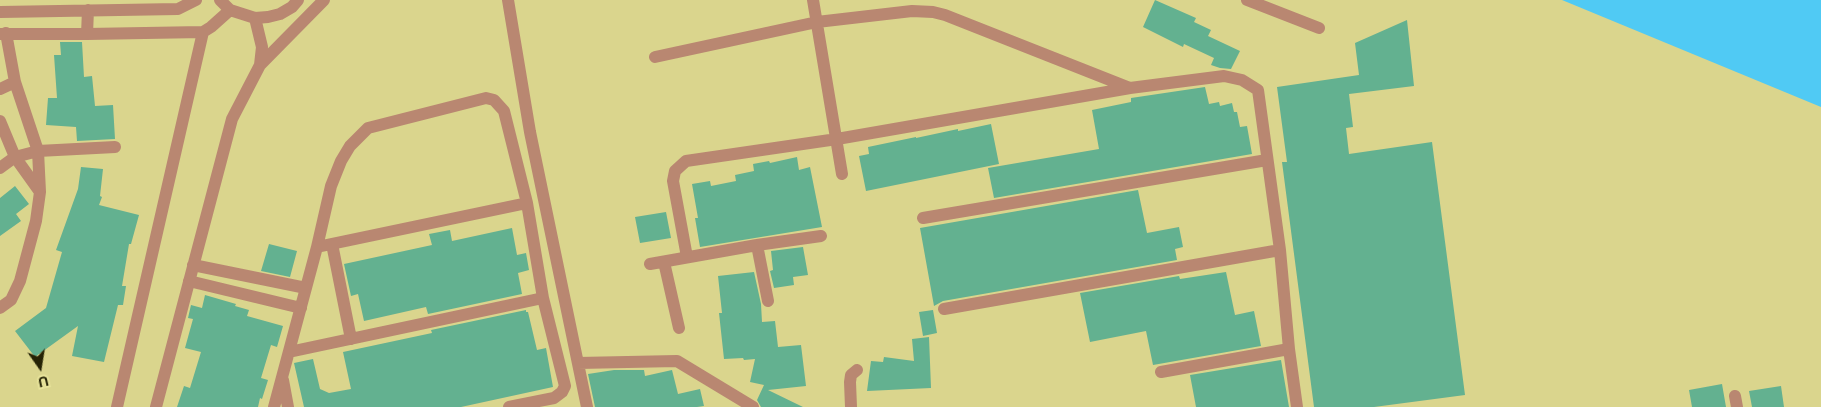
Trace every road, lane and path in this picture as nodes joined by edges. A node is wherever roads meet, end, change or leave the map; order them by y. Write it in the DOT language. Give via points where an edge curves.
graph roads {
  1 [pos="196,0"];
  2 [pos="220,0"];
  3 [pos="324,0"];
  4 [pos="508,0"];
  5 [pos="813,0"];
  6 [pos="1247,0"];
  7 [pos="295,4"];
  8 [pos="88,10"];
  9 [pos="230,10"];
  10 [pos="0,12"];
  11 [pos="312,12"];
  12 [pos="255,18"];
  13 [pos="817,22"];
  14 [pos="1319,28"];
  15 [pos="203,32"];
  16 [pos="3,33"];
  17 [pos="88,34"];
  18 [pos="655,57"];
  19 [pos="260,65"];
  20 [pos="15,82"];
  21 [pos="1130,88"];
  22 [pos="0,89"];
  23 [pos="0,121"];
  24 [pos="837,139"];
  25 [pos="114,147"];
  26 [pos="38,152"];
  27 [pos="16,157"];
  28 [pos="1267,160"];
  29 [pos="0,168"];
  30 [pos="842,174"];
  31 [pos="40,192"];
  32 [pos="527,202"];
  33 [pos="923,218"];
  34 [pos="820,236"];
  35 [pos="332,244"];
  36 [pos="757,245"];
  37 [pos="317,247"];
  38 [pos="1280,250"];
  39 [pos="687,257"];
  40 [pos="664,262"];
  41 [pos="650,264"];
  42 [pos="193,265"];
  43 [pos="223,271"];
  44 [pos="189,281"];
  45 [pos="218,288"];
  46 [pos="306,288"];
  47 [pos="543,298"];
  48 [pos="768,301"];
  49 [pos="0,308"];
  50 [pos="301,308"];
  51 [pos="944,310"];
  52 [pos="679,328"];
  53 [pos="351,339"];
  54 [pos="1289,349"];
  55 [pos="289,352"];
  56 [pos="578,363"];
  57 [pos="857,370"];
  58 [pos="1161,372"];
  59 [pos="282,376"];
  60 [pos="117,407"];
  61 [pos="156,407"];
  62 [pos="274,407"];
  63 [pos="288,407"];
  64 [pos="509,407"];
  65 [pos="587,407"];
  66 [pos="753,407"];
  67 [pos="851,407"];
  68 [pos="1297,407"];
  1 -- 8 [label="street" via="178,9"];
  2 -- 9 [label="street"];
  3 -- 11 [label="street"];
  4 -- 56 [label="street" via="530,132"];
  5 -- 13 [label="street"];
  6 -- 14 [label="street"];
  7 -- 11 [label="street"];
  7 -- 12 [label="street" via="280,14"];
  8 -- 10 [label="street"];
  8 -- 17 [label="street"];
  9 -- 12 [label="street"];
  9 -- 15 [label="street"];
  11 -- 19 [label="street"];
  12 -- 19 [label="street" via="262,47"];
  13 -- 18 [label="street"];
  13 -- 21 [label="street" via="912,11 933,12"];
  13 -- 24 [label="street"];
  15 -- 17 [label="street"];
  15 -- 60 [label="street"];
  16 -- 17 [label="street"];
  16 -- 20 [label="street"];
  19 -- 42 [label="street" via="232,119"];
  20 -- 22 [label="street"];
  20 -- 26 [label="street"];
  21 -- 24 [label="street"];
  21 -- 28 [label="street" via="1224,76 1242,80 1258,90"];
  23 -- 27 [label="street"];
  24 -- 30 [label="street"];
  24 -- 39 [label="street" via="686,161 675,171 673,181"];
  25 -- 26 [label="street"];
  26 -- 27 [label="street"];
  26 -- 31 [label="street"];
  27 -- 29 [label="street"];
  27 -- 31 [label="street"];
  28 -- 33 [label="street"];
  28 -- 38 [label="street"];
  31 -- 49 [label="street" via="36,222 20,281 10,300"];
  32 -- 35 [label="street"];
  32 -- 37 [label="street" via="504,111 494,100 486,98 368,128 350,146 341,161"];
  32 -- 47 [label="street"];
  34 -- 36 [label="street"];
  35 -- 37 [label="street"];
  35 -- 53 [label="street"];
  36 -- 39 [label="street"];
  36 -- 48 [label="street"];
  37 -- 46 [label="street"];
  38 -- 51 [label="street"];
  38 -- 54 [label="street"];
  39 -- 40 [label="street"];
  40 -- 41 [label="street"];
  40 -- 52 [label="street"];
  42 -- 43 [label="street"];
  42 -- 44 [label="street"];
  43 -- 45 [label="street"];
  43 -- 46 [label="street"];
  44 -- 45 [label="street"];
  44 -- 61 [label="street"];
  45 -- 50 [label="street"];
  46 -- 50 [label="street"];
  47 -- 53 [label="street"];
  47 -- 64 [label="street" via="565,386 554,398"];
  50 -- 55 [label="street"];
  53 -- 55 [label="street"];
  54 -- 58 [label="street"];
  54 -- 68 [label="street"];
  55 -- 59 [label="street"];
  56 -- 65 [label="street"];
  56 -- 66 [label="street" via="677,361"];
  57 -- 67 [label="street" via="851,375"];
  59 -- 62 [label="street"];
  59 -- 63 [label="street"];
}
